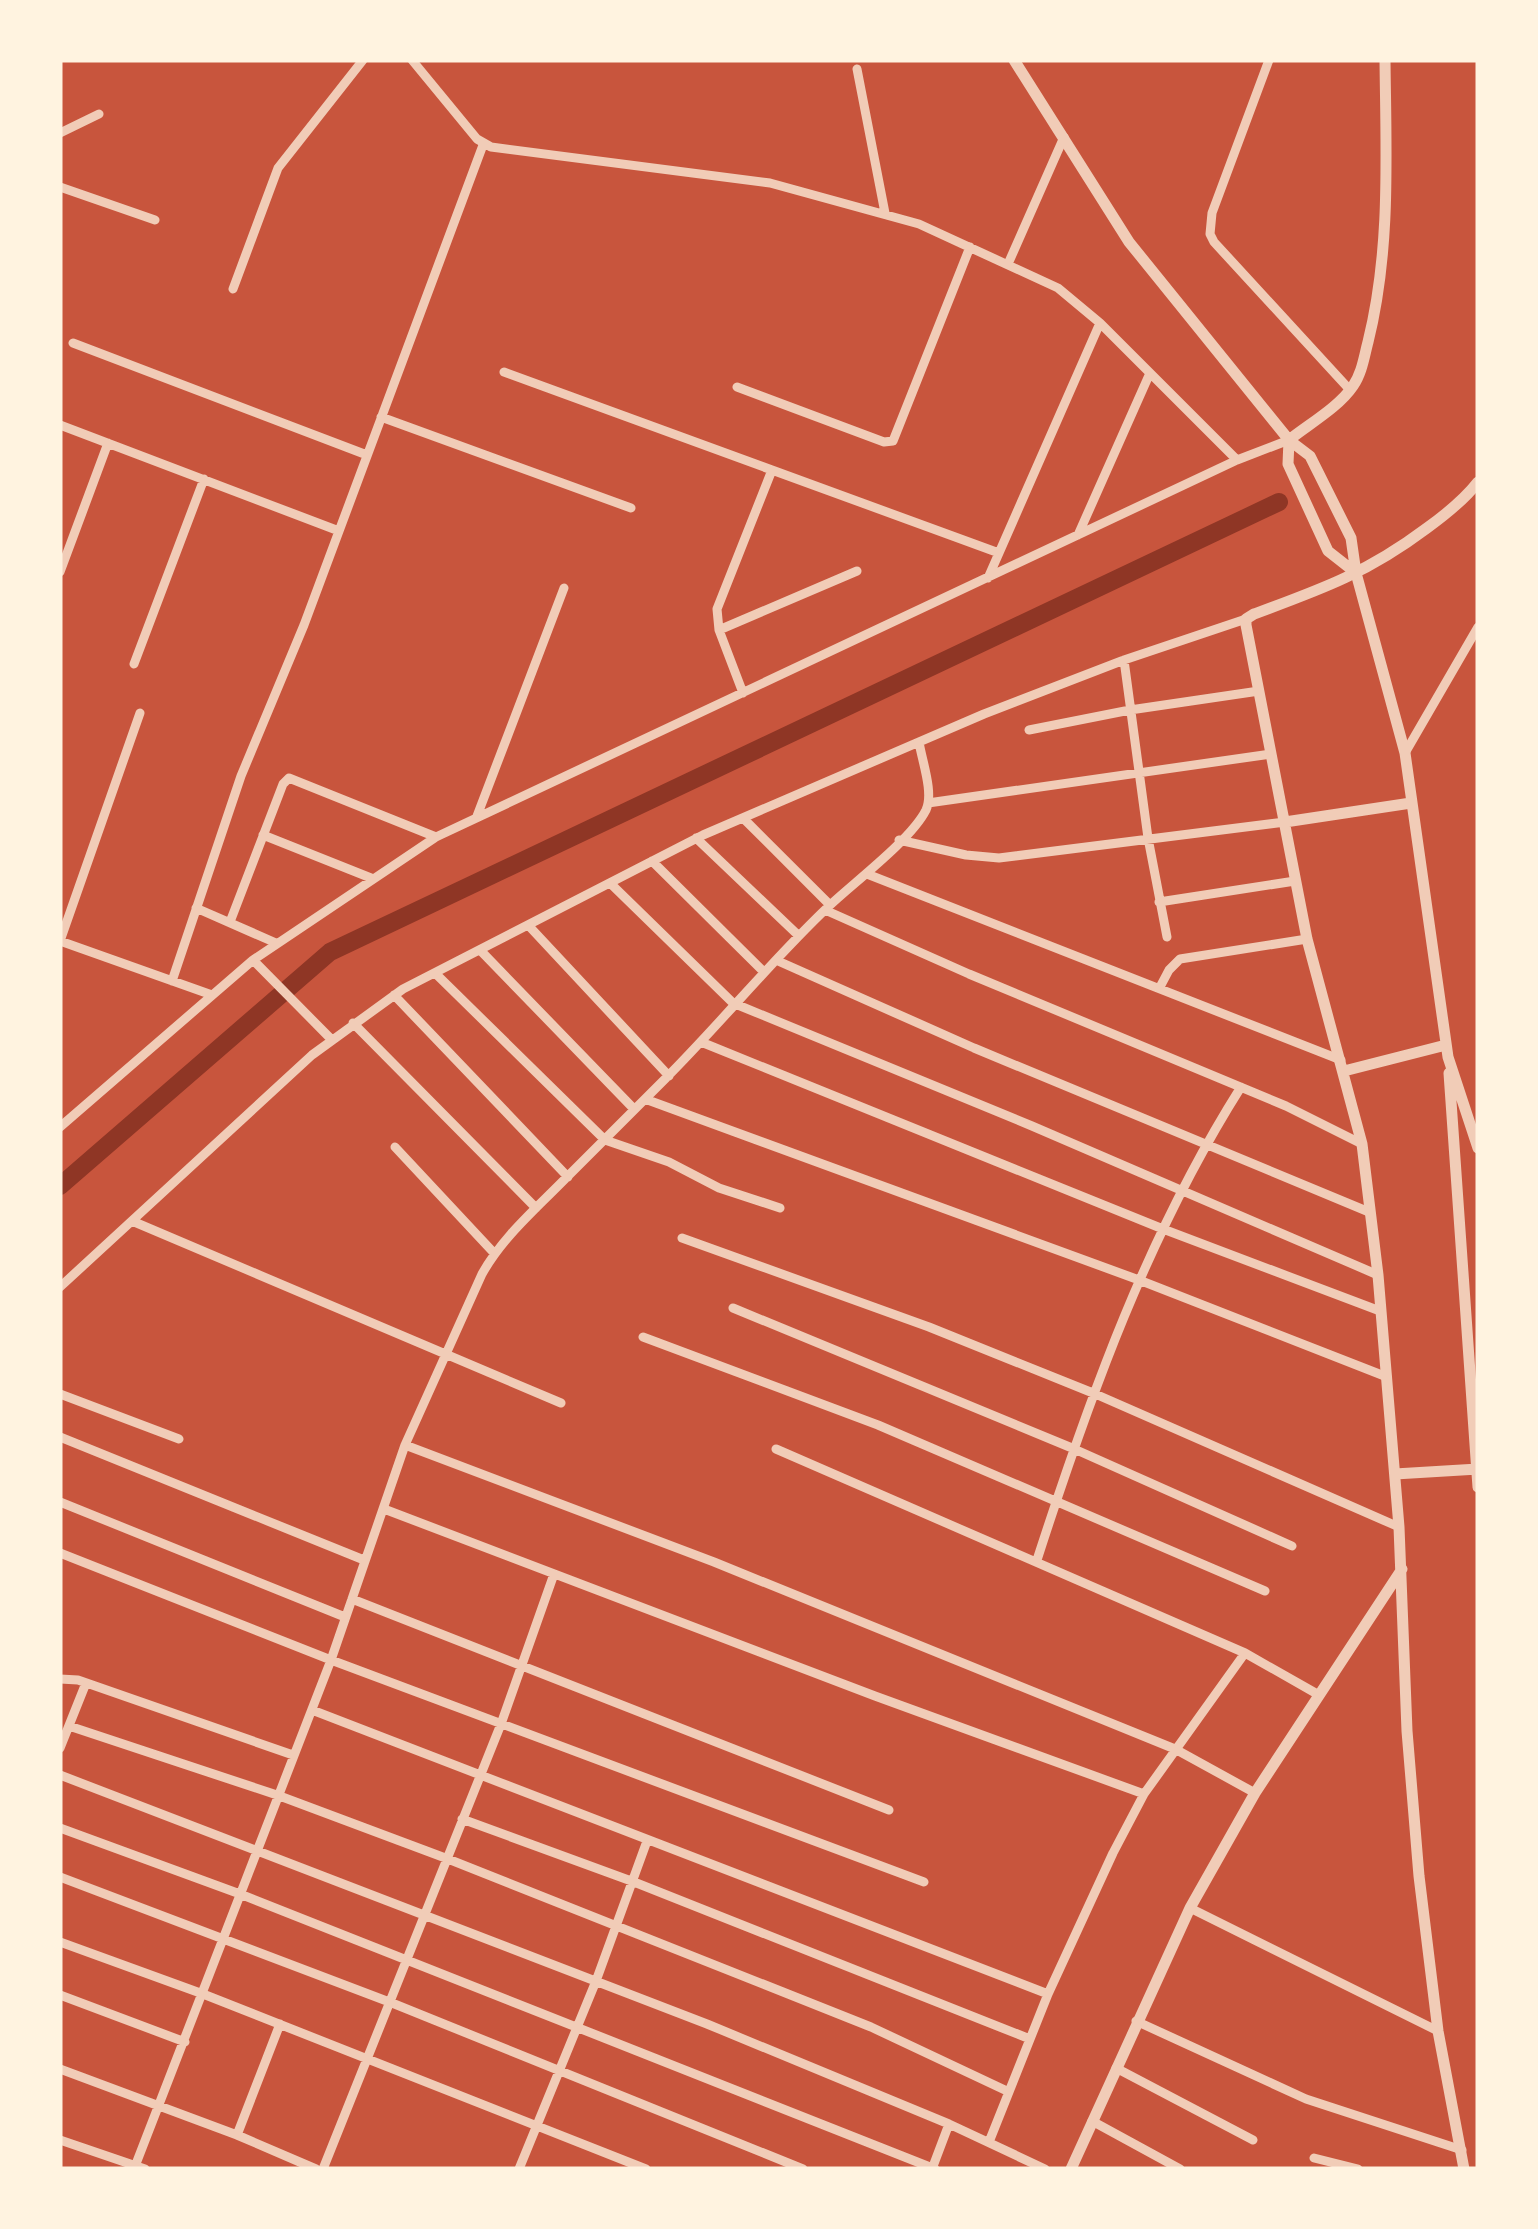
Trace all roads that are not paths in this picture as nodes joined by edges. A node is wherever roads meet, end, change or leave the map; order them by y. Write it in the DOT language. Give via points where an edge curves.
graph roads {
  1 [pos="363,60"];
  2 [pos="412,60"];
  3 [pos="1269,60"];
  4 [pos="1385,60"];
  5 [pos="1018,62"];
  6 [pos="857,69"];
  7 [pos="99,114"];
  8 [pos="60,133"];
  9 [pos="1064,138"];
  10 [pos="483,145"];
  11 [pos="60,187"];
  12 [pos="885,212"];
  13 [pos="155,220"];
  14 [pos="970,246"];
  15 [pos="1008,264"];
  16 [pos="233,288"];
  17 [pos="1100,323"];
  18 [pos="73,343"];
  19 [pos="504,372"];
  20 [pos="1150,373"];
  21 [pos="736,387"];
  22 [pos="1350,390"];
  23 [pos="381,417"];
  24 [pos="60,425"];
  25 [pos="1289,440"];
  26 [pos="108,443"];
  27 [pos="367,455"];
  28 [pos="1237,460"];
  29 [pos="772,470"];
  30 [pos="204,480"];
  31 [pos="1478,482"];
  32 [pos="631,508"];
  33 [pos="339,531"];
  34 [pos="1078,536"];
  35 [pos="999,553"];
  36 [pos="857,571"];
  37 [pos="60,572"];
  38 [pos="1356,573"];
  39 [pos="988,578"];
  40 [pos="564,588"];
  41 [pos="1246,619"];
  42 [pos="719,630"];
  43 [pos="1477,631"];
  44 [pos="1124,660"];
  45 [pos="134,664"];
  46 [pos="1258,691"];
  47 [pos="744,693"];
  48 [pos="1130,710"];
  49 [pos="140,713"];
  50 [pos="1029,730"];
  51 [pos="919,742"];
  52 [pos="1405,752"];
  53 [pos="1271,754"];
  54 [pos="1139,773"];
  55 [pos="928,803"];
  56 [pos="1410,803"];
  57 [pos="477,816"];
  58 [pos="743,818"];
  59 [pos="1284,822"];
  60 [pos="263,835"];
  61 [pos="436,837"];
  62 [pos="696,838"];
  63 [pos="1148,838"];
  64 [pos="899,840"];
  65 [pos="652,861"];
  66 [pos="867,874"];
  67 [pos="371,878"];
  68 [pos="1295,881"];
  69 [pos="610,883"];
  70 [pos="1159,902"];
  71 [pos="828,907"];
  72 [pos="196,908"];
  73 [pos="230,922"];
  74 [pos="528,926"];
  75 [pos="799,936"];
  76 [pos="1167,937"];
  77 [pos="1307,939"];
  78 [pos="276,943"];
  79 [pos="480,950"];
  80 [pos="253,960"];
  81 [pos="778,961"];
  82 [pos="435,972"];
  83 [pos="764,972"];
  84 [pos="172,981"];
  85 [pos="1160,987"];
  86 [pos="212,995"];
  87 [pos="394,995"];
  88 [pos="733,1003"];
  89 [pos="353,1023"];
  90 [pos="332,1040"];
  91 [pos="701,1042"];
  92 [pos="1447,1051"];
  93 [pos="1342,1066"];
  94 [pos="668,1076"];
  95 [pos="1240,1087"];
  96 [pos="645,1099"];
  97 [pos="634,1109"];
  98 [pos="60,1127"];
  99 [pos="605,1140"];
  100 [pos="1205,1144"];
  101 [pos="1362,1144"];
  102 [pos="394,1147"];
  103 [pos="1478,1148"];
  104 [pos="568,1176"];
  105 [pos="1182,1192"];
  106 [pos="536,1208"];
  107 [pos="780,1208"];
  108 [pos="1369,1212"];
  109 [pos="132,1221"];
  110 [pos="1163,1229"];
  111 [pos="682,1238"];
  112 [pos="494,1253"];
  113 [pos="1378,1275"];
  114 [pos="1139,1280"];
  115 [pos="60,1287"];
  116 [pos="733,1308"];
  117 [pos="1380,1311"];
  118 [pos="643,1337"];
  119 [pos="444,1353"];
  120 [pos="1387,1378"];
  121 [pos="1092,1393"];
  122 [pos="60,1394"];
  123 [pos="560,1403"];
  124 [pos="60,1437"];
  125 [pos="179,1439"];
  126 [pos="405,1444"];
  127 [pos="1072,1448"];
  128 [pos="776,1449"];
  129 [pos="1477,1469"];
  130 [pos="1395,1474"];
  131 [pos="1478,1487"];
  132 [pos="60,1502"];
  133 [pos="1056,1502"];
  134 [pos="384,1509"];
  135 [pos="1399,1527"];
  136 [pos="1292,1546"];
  137 [pos="60,1552"];
  138 [pos="364,1560"];
  139 [pos="1037,1560"];
  140 [pos="1402,1569"];
  141 [pos="554,1574"];
  142 [pos="1265,1591"];
  143 [pos="352,1599"];
  144 [pos="345,1617"];
  145 [pos="1245,1653"];
  146 [pos="330,1660"];
  147 [pos="523,1664"];
  148 [pos="60,1679"];
  149 [pos="86,1683"];
  150 [pos="1319,1695"];
  151 [pos="312,1710"];
  152 [pos="501,1724"];
  153 [pos="69,1726"];
  154 [pos="60,1748"];
  155 [pos="1174,1749"];
  156 [pos="294,1755"];
  157 [pos="60,1775"];
  158 [pos="479,1776"];
  159 [pos="1254,1793"];
  160 [pos="1144,1794"];
  161 [pos="277,1795"];
  162 [pos="889,1810"];
  163 [pos="462,1820"];
  164 [pos="60,1828"];
  165 [pos="648,1842"];
  166 [pos="258,1852"];
  167 [pos="448,1858"];
  168 [pos="60,1878"];
  169 [pos="634,1882"];
  170 [pos="924,1882"];
  171 [pos="240,1894"];
  172 [pos="1190,1908"];
  173 [pos="426,1917"];
  174 [pos="617,1927"];
  175 [pos="224,1938"];
  176 [pos="60,1942"];
  177 [pos="408,1960"];
  178 [pos="596,1981"];
  179 [pos="203,1994"];
  180 [pos="1048,1994"];
  181 [pos="60,1995"];
  182 [pos="392,2003"];
  183 [pos="1136,2021"];
  184 [pos="280,2024"];
  185 [pos="576,2026"];
  186 [pos="1438,2030"];
  187 [pos="1030,2039"];
  188 [pos="185,2042"];
  189 [pos="367,2059"];
  190 [pos="1116,2068"];
  191 [pos="60,2069"];
  192 [pos="557,2070"];
  193 [pos="1007,2091"];
  194 [pos="160,2107"];
  195 [pos="1092,2121"];
  196 [pos="950,2124"];
  197 [pos="535,2125"];
  198 [pos="236,2135"];
  199 [pos="60,2140"];
  200 [pos="1253,2140"];
  201 [pos="989,2142"];
  202 [pos="1462,2150"];
  203 [pos="1314,2158"];
  204 [pos="138,2168"];
  205 [pos="320,2169"];
  206 [pos="519,2169"];
  207 [pos="646,2169"];
  208 [pos="803,2169"];
  209 [pos="933,2169"];
  210 [pos="1045,2169"];
  211 [pos="1071,2169"];
  212 [pos="1180,2169"];
  213 [pos="1358,2169"];
  214 [pos="1464,2169"];
  1 -- 16 [label="street" via="272,178"];
  2 -- 10 [label="street"];
  3 -- 22 [label="street" via="1210,234"];
  4 -- 22 [label="street" via="1381,275"];
  5 -- 9 [label="street"];
  6 -- 12 [label="street"];
  7 -- 8 [label="street"];
  9 -- 15 [label="street"];
  9 -- 25 [label="street" via="1129,242"];
  10 -- 12 [label="street" via="770,183"];
  10 -- 23 [label="street"];
  11 -- 13 [label="street"];
  12 -- 14 [label="street"];
  14 -- 15 [label="street"];
  14 -- 21 [label="street" via="893,440"];
  15 -- 17 [label="street" via="1058,288"];
  17 -- 20 [label="street"];
  17 -- 35 [label="street"];
  18 -- 27 [label="street"];
  19 -- 29 [label="street"];
  20 -- 28 [label="street"];
  20 -- 34 [label="street"];
  22 -- 25 [label="street"];
  23 -- 27 [label="street"];
  23 -- 32 [label="street"];
  24 -- 26 [label="street"];
  25 -- 28 [label="street"];
  25 -- 38 [label="street" via="1310,456 1351,538"];
  25 -- 38 [label="street" via="1288,464 1328,551"];
  26 -- 30 [label="street"];
  26 -- 37 [label="street"];
  27 -- 33 [label="street"];
  28 -- 34 [label="street"];
  29 -- 35 [label="street"];
  29 -- 42 [label="street" via="720,598"];
  30 -- 33 [label="street"];
  30 -- 45 [label="street"];
  31 -- 38 [label="street" via="1447,514"];
  33 -- 72 [label="street"];
  34 -- 39 [label="street"];
  35 -- 39 [label="street"];
  36 -- 42 [label="street"];
  38 -- 41 [label="street"];
  38 -- 52 [label="street"];
  39 -- 47 [label="street"];
  40 -- 57 [label="street"];
  41 -- 44 [label="street"];
  41 -- 46 [label="street"];
  42 -- 47 [label="street"];
  43 -- 52 [label="street"];
  44 -- 48 [label="street"];
  44 -- 51 [label="street"];
  46 -- 48 [label="street"];
  46 -- 53 [label="street"];
  47 -- 57 [label="street"];
  48 -- 50 [label="street"];
  48 -- 54 [label="street"];
  49 -- 84 [label="street" via="60,941"];
  51 -- 55 [label="street"];
  51 -- 58 [label="street"];
  52 -- 56 [label="street"];
  53 -- 54 [label="street"];
  53 -- 59 [label="street"];
  54 -- 55 [label="street"];
  54 -- 63 [label="street"];
  55 -- 64 [label="street"];
  56 -- 59 [label="street"];
  56 -- 92 [label="street"];
  57 -- 61 [label="street"];
  58 -- 62 [label="street"];
  58 -- 71 [label="street"];
  59 -- 63 [label="street"];
  59 -- 68 [label="street"];
  60 -- 61 [label="street" via="289,778"];
  60 -- 67 [label="street"];
  60 -- 73 [label="street"];
  61 -- 67 [label="street"];
  62 -- 65 [label="street"];
  62 -- 75 [label="street"];
  63 -- 64 [label="street" via="999,858"];
  63 -- 70 [label="street"];
  64 -- 66 [label="street"];
  65 -- 69 [label="street"];
  65 -- 83 [label="street"];
  66 -- 71 [label="street"];
  66 -- 85 [label="street"];
  67 -- 78 [label="street"];
  68 -- 70 [label="street"];
  68 -- 77 [label="street"];
  69 -- 74 [label="street"];
  69 -- 88 [label="street"];
  70 -- 76 [label="street"];
  71 -- 75 [label="street"];
  71 -- 95 [label="street"];
  72 -- 73 [label="street"];
  72 -- 84 [label="street"];
  73 -- 78 [label="street"];
  74 -- 79 [label="street"];
  74 -- 94 [label="street"];
  75 -- 81 [label="street"];
  77 -- 85 [label="street" via="1180,959"];
  77 -- 93 [label="street"];
  78 -- 80 [label="street"];
  79 -- 82 [label="street"];
  79 -- 97 [label="street"];
  80 -- 86 [label="street"];
  80 -- 90 [label="street"];
  81 -- 83 [label="street"];
  81 -- 100 [label="street"];
  82 -- 87 [label="street"];
  82 -- 99 [label="street"];
  83 -- 88 [label="street"];
  84 -- 86 [label="street"];
  85 -- 93 [label="street"];
  86 -- 98 [label="street"];
  87 -- 89 [label="street"];
  87 -- 104 [label="street"];
  88 -- 91 [label="street"];
  88 -- 105 [label="street"];
  89 -- 90 [label="street"];
  89 -- 106 [label="street"];
  90 -- 109 [label="street"];
  91 -- 94 [label="street"];
  91 -- 110 [label="street"];
  92 -- 93 [label="street"];
  92 -- 103 [label="street"];
  92 -- 129 [label="street"];
  93 -- 101 [label="street"];
  94 -- 96 [label="street"];
  95 -- 100 [label="street"];
  95 -- 101 [label="street"];
  96 -- 97 [label="street"];
  96 -- 114 [label="street"];
  97 -- 99 [label="street"];
  99 -- 104 [label="street"];
  99 -- 107 [label="street"];
  100 -- 105 [label="street"];
  100 -- 108 [label="street"];
  101 -- 108 [label="street"];
  102 -- 112 [label="street"];
  104 -- 106 [label="street"];
  105 -- 110 [label="street"];
  105 -- 113 [label="street"];
  106 -- 112 [label="street"];
  108 -- 113 [label="street"];
  109 -- 115 [label="street"];
  109 -- 119 [label="street"];
  110 -- 114 [label="street"];
  110 -- 117 [label="street"];
  111 -- 121 [label="street"];
  112 -- 119 [label="street"];
  113 -- 117 [label="street"];
  114 -- 120 [label="street"];
  114 -- 121 [label="street"];
  116 -- 127 [label="street"];
  117 -- 120 [label="street"];
  118 -- 133 [label="street" via="878,1425"];
  119 -- 123 [label="street"];
  119 -- 126 [label="street"];
  120 -- 130 [label="street"];
  121 -- 127 [label="street"];
  121 -- 135 [label="street"];
  122 -- 125 [label="street"];
  124 -- 138 [label="street"];
  126 -- 134 [label="street"];
  126 -- 155 [label="street"];
  127 -- 133 [label="street"];
  127 -- 136 [label="street"];
  128 -- 139 [label="street"];
  129 -- 130 [label="street"];
  129 -- 131 [label="street"];
  130 -- 135 [label="street"];
  132 -- 144 [label="street"];
  133 -- 139 [label="street"];
  133 -- 142 [label="street"];
  134 -- 138 [label="street"];
  134 -- 141 [label="street"];
  135 -- 140 [label="street"];
  137 -- 146 [label="street"];
  138 -- 143 [label="street"];
  139 -- 145 [label="street"];
  140 -- 150 [label="street"];
  140 -- 186 [label="street" via="1407,1730"];
  141 -- 147 [label="street"];
  141 -- 160 [label="street"];
  143 -- 144 [label="street"];
  143 -- 147 [label="street"];
  144 -- 146 [label="street"];
  145 -- 150 [label="street"];
  145 -- 155 [label="street"];
  146 -- 151 [label="street"];
  146 -- 152 [label="street"];
  147 -- 152 [label="street"];
  147 -- 162 [label="street"];
  148 -- 149 [label="street"];
  149 -- 153 [label="street"];
  149 -- 156 [label="street"];
  150 -- 159 [label="street"];
  151 -- 156 [label="street"];
  151 -- 158 [label="street"];
  152 -- 158 [label="street"];
  152 -- 170 [label="street"];
  153 -- 154 [label="street"];
  153 -- 161 [label="street"];
  155 -- 159 [label="street"];
  155 -- 160 [label="street"];
  156 -- 161 [label="street"];
  157 -- 166 [label="street"];
  158 -- 163 [label="street"];
  158 -- 165 [label="street"];
  159 -- 172 [label="street"];
  160 -- 180 [label="street"];
  161 -- 166 [label="street"];
  161 -- 167 [label="street"];
  163 -- 167 [label="street"];
  163 -- 169 [label="street"];
  164 -- 171 [label="street"];
  165 -- 169 [label="street"];
  165 -- 180 [label="street"];
  166 -- 171 [label="street"];
  166 -- 173 [label="street"];
  167 -- 173 [label="street"];
  167 -- 174 [label="street"];
  168 -- 175 [label="street"];
  169 -- 174 [label="street"];
  169 -- 187 [label="street"];
  171 -- 175 [label="street"];
  171 -- 177 [label="street"];
  172 -- 183 [label="street"];
  172 -- 186 [label="street"];
  173 -- 177 [label="street"];
  173 -- 178 [label="street"];
  174 -- 178 [label="street"];
  174 -- 193 [label="street" via="871,2027"];
  175 -- 179 [label="street"];
  175 -- 182 [label="street"];
  176 -- 179 [label="street"];
  177 -- 182 [label="street"];
  177 -- 185 [label="street"];
  178 -- 185 [label="street"];
  178 -- 196 [label="street"];
  179 -- 184 [label="street"];
  179 -- 188 [label="street"];
  180 -- 187 [label="street"];
  181 -- 188 [label="street"];
  182 -- 189 [label="street"];
  182 -- 192 [label="street"];
  183 -- 190 [label="street"];
  183 -- 202 [label="street" via="1306,2099"];
  184 -- 189 [label="street"];
  184 -- 198 [label="street"];
  185 -- 192 [label="street"];
  185 -- 209 [label="street"];
  186 -- 202 [label="street"];
  187 -- 193 [label="street"];
  188 -- 194 [label="street"];
  189 -- 197 [label="street"];
  189 -- 205 [label="street"];
  190 -- 195 [label="street"];
  190 -- 200 [label="street"];
  191 -- 194 [label="street"];
  192 -- 197 [label="street"];
  192 -- 208 [label="street"];
  193 -- 201 [label="street"];
  194 -- 198 [label="street"];
  194 -- 204 [label="street"];
  195 -- 211 [label="street"];
  195 -- 212 [label="street"];
  196 -- 201 [label="street"];
  196 -- 209 [label="street"];
  197 -- 206 [label="street"];
  197 -- 207 [label="street"];
  198 -- 205 [label="street"];
  199 -- 204 [label="street"];
  201 -- 210 [label="street"];
  202 -- 214 [label="street"];
  203 -- 213 [label="street"];
}
